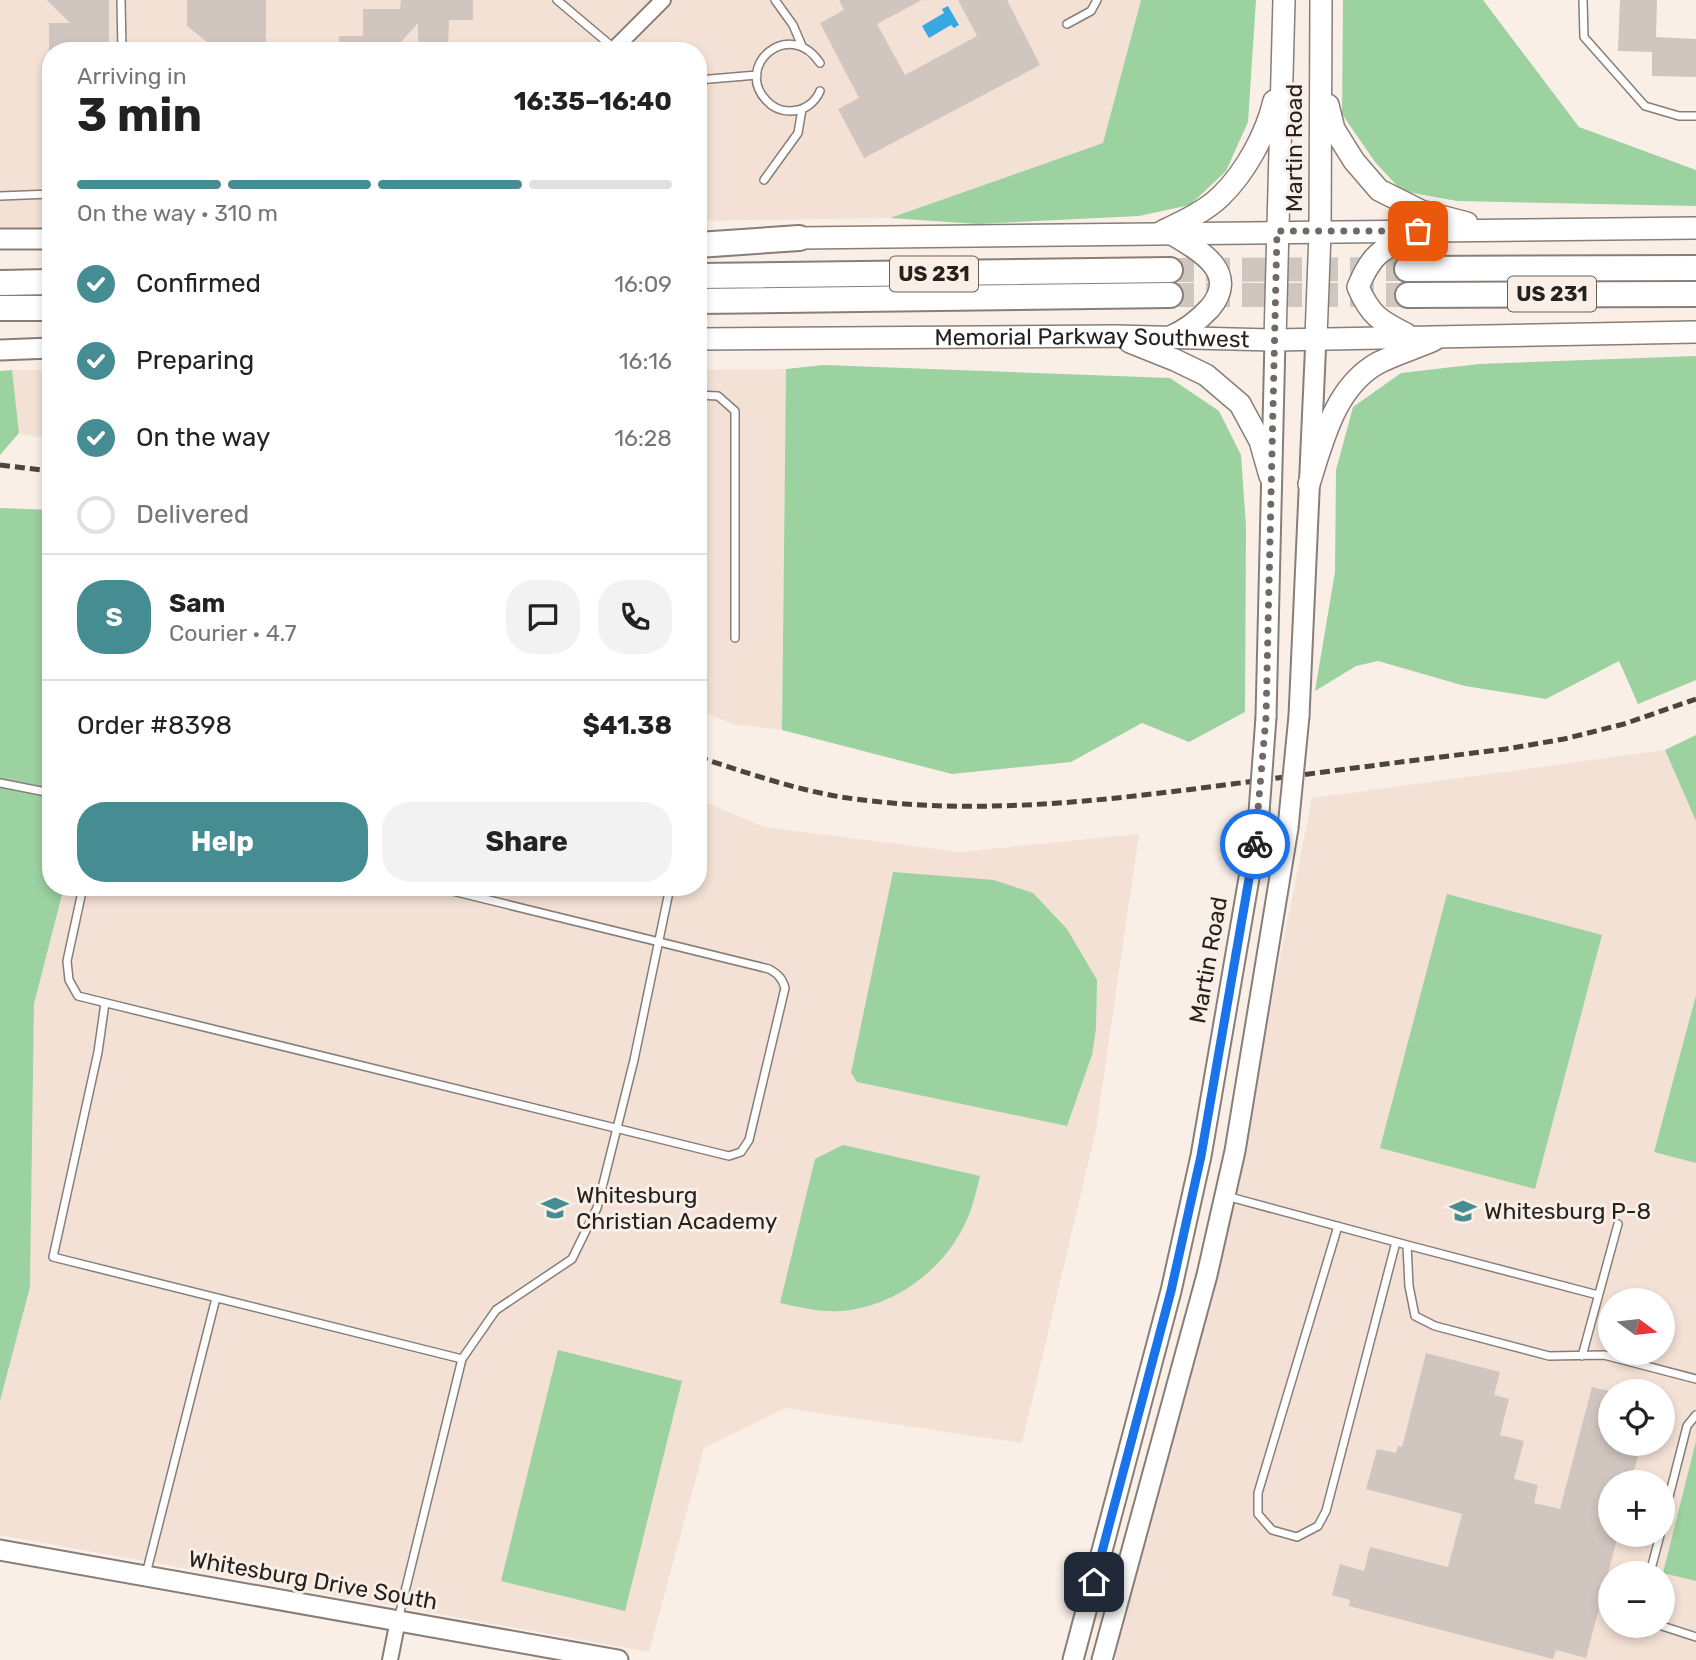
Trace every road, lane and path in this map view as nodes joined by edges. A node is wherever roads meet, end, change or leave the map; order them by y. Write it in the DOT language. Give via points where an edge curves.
graph roads {
  1 [pos="121,0"];
  2 [pos="556,0"];
  3 [pos="663,0"];
  4 [pos="775,0"];
  5 [pos="1097,0"];
  6 [pos="1284,0"];
  7 [pos="1321,0"];
  8 [pos="1583,0"];
  9 [pos="1068,24"];
  10 [pos="122,42"];
  11 [pos="604,42"];
  12 [pos="621,42"];
  13 [pos="802,46"];
  14 [pos="820,63"];
  15 [pos="1282,72"];
  16 [pos="757,75"];
  17 [pos="1321,76"];
  18 [pos="707,79"];
  19 [pos="820,91"];
  20 [pos="802,109"];
  21 [pos="1696,116"];
  22 [pos="764,180"];
  23 [pos="42,194"];
  24 [pos="0,195"];
  25 [pos="1696,228"];
  26 [pos="1493,230"];
  27 [pos="1277,231"];
  28 [pos="1418,231"];
  29 [pos="1320,233"];
  30 [pos="1164,234"];
  31 [pos="707,238"];
  32 [pos="799,238"];
  33 [pos="0,239"];
  34 [pos="42,239"];
  35 [pos="707,244"];
  36 [pos="1696,268"];
  37 [pos="1407,269"];
  38 [pos="1170,270"];
  39 [pos="707,276"];
  40 [pos="42,282"];
  41 [pos="0,283"];
  42 [pos="1696,294"];
  43 [pos="1170,295"];
  44 [pos="1408,295"];
  45 [pos="707,301"];
  46 [pos="0,308"];
  47 [pos="42,308"];
  48 [pos="1696,332"];
  49 [pos="1443,335"];
  50 [pos="1115,336"];
  51 [pos="1410,336"];
  52 [pos="1168,337"];
  53 [pos="1316,337"];
  54 [pos="707,339"];
  55 [pos="1275,340"];
  56 [pos="42,348"];
  57 [pos="0,350"];
  58 [pos="707,396"];
  59 [pos="1270,476"];
  60 [pos="1309,484"];
  61 [pos="735,638"];
  62 [pos="0,783"];
  63 [pos="42,791"];
  64 [pos="81,896"];
  65 [pos="472,896"];
  66 [pos="668,896"];
  67 [pos="659,942"];
  68 [pos="105,1003"];
  69 [pos="617,1127"];
  70 [pos="1225,1195"];
  71 [pos="1618,1224"];
  72 [pos="1338,1226"];
  73 [pos="1396,1242"];
  74 [pos="1408,1245"];
  75 [pos="1600,1288"];
  76 [pos="1598,1295"];
  77 [pos="216,1298"];
  78 [pos="1582,1356"];
  79 [pos="462,1359"];
  80 [pos="1696,1379"];
  81 [pos="1696,1415"];
  82 [pos="1675,1473"];
  83 [pos="0,1550"];
  84 [pos="146,1575"];
  85 [pos="398,1620"];
  86 [pos="1675,1630"];
  87 [pos="1696,1637"];
  88 [pos="1105,1656"];
  89 [pos="390,1660"];
  90 [pos="618,1660"];
  91 [pos="1073,1660"];
  1 -- 10 [label="lane"];
  2 -- 11 [label="lane"];
  3 -- 12 [label="street"];
  4 -- 13 [label="lane"];
  5 -- 9 [label="lane" via="1091,11"];
  6 -- 15 [label="main road, Martin Road"];
  7 -- 17 [label="main road, Martin Road"];
  8 -- 21 [label="lane" via="1584,37 1645,106"];
  13 -- 14 [label="lane"];
  13 -- 16 [label="lane" via="773,48 759,64"];
  15 -- 27 [label="main road, Martin Road"];
  15 -- 30 [label="main road" via="1269,121 1240,172 1220,198"];
  16 -- 18 [label="lane"];
  16 -- 20 [label="lane" via="762,97 770,105 780,110"];
  17 -- 26 [label="main road" via="1334,129 1378,190 1421,211"];
  17 -- 29 [label="main road, Martin Road"];
  19 -- 20 [label="lane"];
  20 -- 22 [label="lane" via="798,133"];
  23 -- 24 [label="lane"];
  25 -- 26 [label="main road"];
  26 -- 28 [label="main road"];
  27 -- 29 [label="main road"];
  27 -- 30 [label="main road"];
  27 -- 55 [label="main road, Martin Road"];
  28 -- 29 [label="main road"];
  28 -- 51 [label="main road" via="1378,253 1358,287 1367,307 1382,322"];
  29 -- 53 [label="main road, Martin Road"];
  30 -- 32 [label="main road"];
  30 -- 52 [label="main road" via="1199,250 1213,263 1221,287 1201,318"];
  31 -- 32 [label="main road"];
  32 -- 35 [label="highway"];
  33 -- 34 [label="main road"];
  36 -- 37 [label="highway, US 231"];
  38 -- 39 [label="highway, US 231"];
  40 -- 41 [label="highway"];
  42 -- 44 [label="highway, US 231"];
  43 -- 45 [label="highway, Memorial Parkway Southwest / US 231"];
  46 -- 47 [label="highway"];
  48 -- 49 [label="main road, Memorial Parkway Southwest"];
  49 -- 51 [label="main road, Memorial Parkway Southwest"];
  49 -- 60 [label="main road" via="1378,363 1351,384 1328,425"];
  50 -- 52 [label="main road, Memorial Parkway Southwest"];
  50 -- 54 [label="main road, Memorial Parkway Southwest"];
  50 -- 59 [label="main road" via="1206,375 1240,404 1260,441"];
  51 -- 53 [label="main road, Memorial Parkway Southwest"];
  52 -- 55 [label="main road, Memorial Parkway Southwest"];
  53 -- 55 [label="main road, Memorial Parkway Southwest"];
  53 -- 60 [label="main road, Martin Road"];
  55 -- 59 [label="main road, Martin Road"];
  56 -- 57 [label="main road"];
  58 -- 61 [label="lane" via="718,396 735,411"];
  59 -- 91 [label="main road, Martin Road, bridge" via="1266,717 1258,826 1195,1183 1171,1291"];
  60 -- 70 [label="main road, Martin Road, bridge" via="1299,716 1288,828"];
  62 -- 63 [label="lane"];
  64 -- 68 [label="lane" via="67,961 69,980 78,996"];
  65 -- 67 [label="lane"];
  66 -- 67 [label="lane"];
  67 -- 69 [label="lane"];
  67 -- 69 [label="lane" via="769,969 782,978 785,988 750,1140 741,1152 729,1156"];
  68 -- 69 [label="lane"];
  68 -- 77 [label="lane" via="99,1052 53,1257"];
  69 -- 79 [label="lane" via="597,1208 572,1259 496,1310"];
  70 -- 72 [label="lane"];
  70 -- 88 [label="main road, Martin Road"];
  71 -- 75 [label="lane"];
  72 -- 73 [label="lane"];
  72 -- 73 [label="lane" via="1258,1493 1258,1514 1272,1530 1297,1537 1318,1526 1326,1511"];
  73 -- 74 [label="lane"];
  74 -- 76 [label="lane"];
  74 -- 78 [label="lane" via="1415,1316 1435,1326 1549,1356"];
  76 -- 78 [label="lane"];
  77 -- 79 [label="lane"];
  77 -- 84 [label="lane"];
  78 -- 80 [label="lane" via="1604,1355"];
  79 -- 85 [label="lane"];
  81 -- 82 [label="lane" via="1687,1426"];
  83 -- 84 [label="main road, Whitesburg Drive South"];
  84 -- 85 [label="main road, Whitesburg Drive South"];
  85 -- 89 [label="street"];
  85 -- 90 [label="main road, Whitesburg Drive South"];
  86 -- 87 [label="lane"];
}
